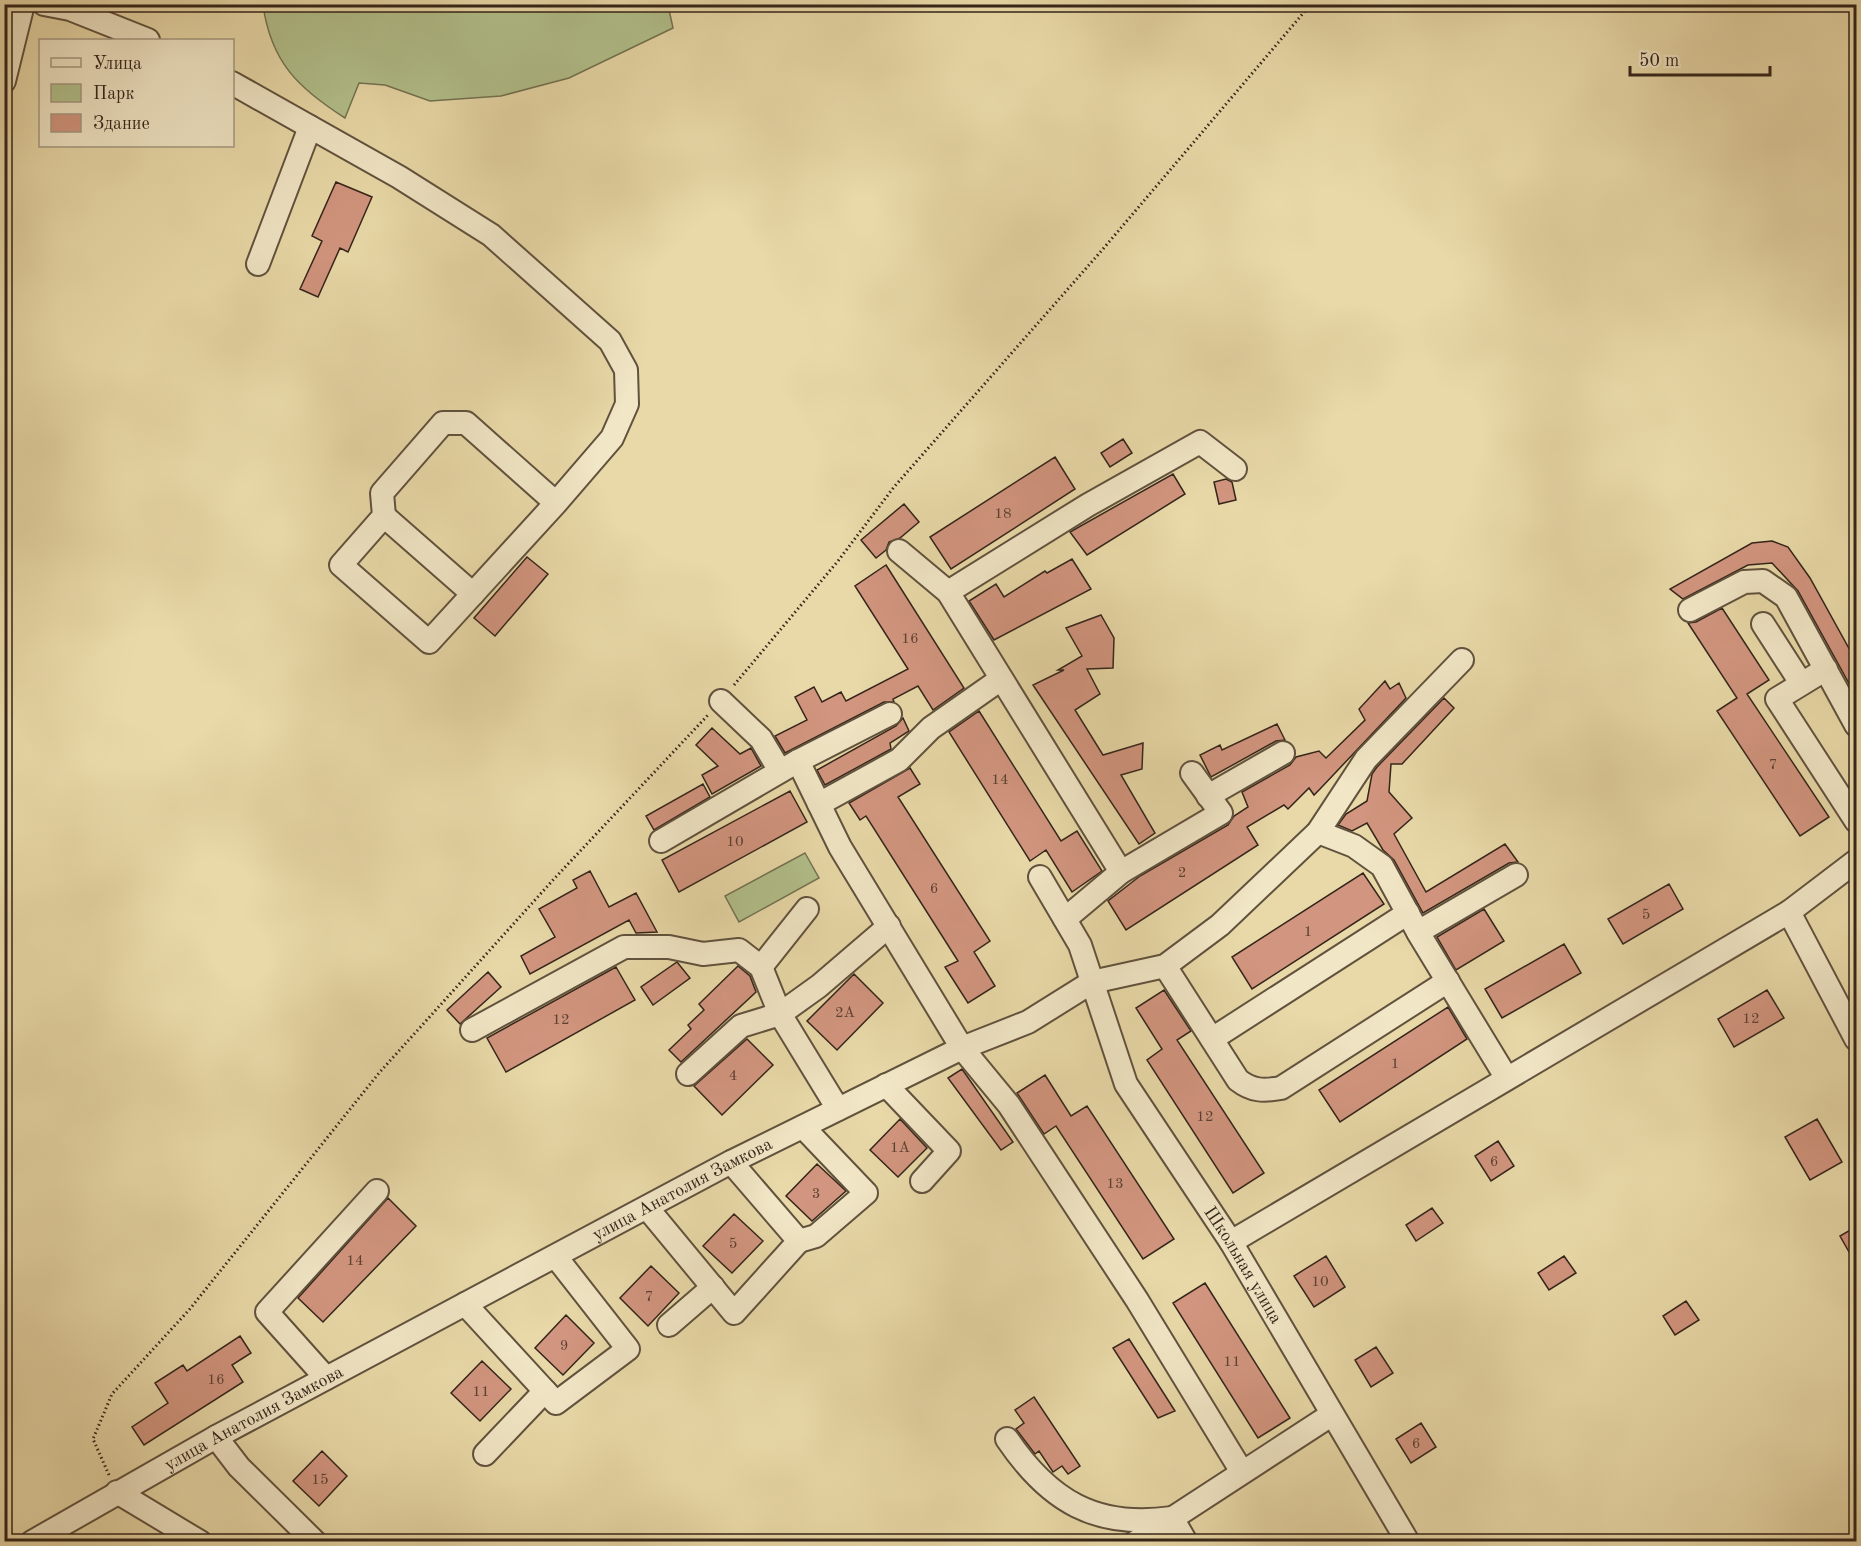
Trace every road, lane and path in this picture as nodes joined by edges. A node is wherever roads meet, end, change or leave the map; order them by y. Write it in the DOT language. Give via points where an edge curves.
graph roads {
  1 [pos="23,4"];
  2 [pos="44,4"];
  3 [pos="1311,4"];
  4 [pos="145,39"];
  5 [pos="4,81"];
  6 [pos="234,84"];
  7 [pos="310,127"];
  8 [pos="258,264"];
  9 [pos="1235,469"];
  10 [pos="556,502"];
  11 [pos="384,516"];
  12 [pos="899,551"];
  13 [pos="948,592"];
  14 [pos="473,594"];
  15 [pos="1690,610"];
  16 [pos="1763,624"];
  17 [pos="1462,660"];
  18 [pos="1826,669"];
  19 [pos="1002,679"];
  20 [pos="1801,683"];
  21 [pos="721,700"];
  22 [pos="890,714"];
  23 [pos="1857,725"];
  24 [pos="1283,753"];
  25 [pos="789,766"];
  26 [pos="1192,773"];
  27 [pos="1209,795"];
  28 [pos="819,804"];
  29 [pos="1857,821"];
  30 [pos="1318,832"];
  31 [pos="661,841"];
  32 [pos="1857,861"];
  33 [pos="1121,872"];
  34 [pos="1516,874"];
  35 [pos="1040,877"];
  36 [pos="807,909"];
  37 [pos="1789,912"];
  38 [pos="1065,919"];
  39 [pos="1413,923"];
  40 [pos="889,926"];
  41 [pos="1165,966"];
  42 [pos="761,967"];
  43 [pos="1448,981"];
  44 [pos="1092,982"];
  45 [pos="780,1014"];
  46 [pos="472,1030"];
  47 [pos="1212,1039"];
  48 [pos="1857,1039"];
  49 [pos="962,1047"];
  50 [pos="688,1074"];
  51 [pos="1506,1077"];
  52 [pos="886,1085"];
  53 [pos="838,1109"];
  54 [pos="803,1127"];
  55 [pos="731,1162"];
  56 [pos="922,1181"];
  57 [pos="377,1191"];
  58 [pos="648,1209"];
  59 [pos="800,1241"];
  60 [pos="1231,1242"];
  61 [pos="556,1257"];
  62 [pos="713,1287"];
  63 [pos="465,1304"];
  64 [pos="669,1325"];
  65 [pos="326,1378"];
  66 [pos="544,1391"];
  67 [pos="1331,1415"];
  68 [pos="216,1437"];
  69 [pos="1007,1439"];
  70 [pos="485,1454"];
  71 [pos="1242,1472"];
  72 [pos="117,1492"];
  73 [pos="1172,1518"];
  74 [pos="32,1542"];
  75 [pos="200,1542"];
  76 [pos="315,1542"];
  77 [pos="1136,1542"];
  78 [pos="1186,1542"];
  79 [pos="1408,1542"];
  1 -- 5 [label="street"];
  2 -- 4 [label="street" via="70,9"];
  3 -- 21 [label="path" via="894,486 838,561"];
  6 -- 7 [label="street"];
  7 -- 8 [label="street"];
  7 -- 10 [label="street" via="399,177 491,236 610,341 626,370 627,404 612,438"];
  9 -- 13 [label="street" via="1200,442 1088,505"];
  10 -- 11 [label="street" via="466,423 443,423 382,493"];
  10 -- 14 [label="street"];
  11 -- 14 [label="street"];
  11 -- 14 [label="street" via="341,565 429,642"];
  12 -- 13 [label="street"];
  13 -- 19 [label="street"];
  15 -- 18 [label="street" via="1744,582 1763,581 1786,597"];
  16 -- 20 [label="street"];
  17 -- 30 [label="street, улица Анатолия Замкова" via="1366,759"];
  18 -- 20 [label="street"];
  18 -- 23 [label="street"];
  19 -- 28 [label="street" via="931,728 899,760"];
  19 -- 33 [label="street"];
  20 -- 29 [label="street" via="1777,699"];
  21 -- 25 [label="street"];
  21 -- 72 [label="path" via="379,1074 189,1310 112,1394 93,1439"];
  22 -- 25 [label="street"];
  24 -- 27 [label="street"];
  25 -- 28 [label="street"];
  25 -- 31 [label="street"];
  26 -- 27 [label="street"];
  27 -- 33 [label="street" via="1221,813"];
  28 -- 40 [label="street" via="840,847"];
  30 -- 39 [label="street" via="1354,846 1382,866"];
  30 -- 41 [label="street, улица Анатолия Замкова" via="1220,925"];
  32 -- 37 [label="street"];
  33 -- 38 [label="street"];
  34 -- 39 [label="street"];
  35 -- 38 [label="street, Школьная улица"];
  36 -- 42 [label="street"];
  37 -- 48 [label="street"];
  37 -- 51 [label="street"];
  38 -- 44 [label="street, Школьная улица" via="1080,945"];
  39 -- 43 [label="street"];
  39 -- 47 [label="street"];
  40 -- 45 [label="street"];
  40 -- 49 [label="street"];
  41 -- 44 [label="street, улица Анатолия Замкова"];
  41 -- 47 [label="street"];
  42 -- 45 [label="street"];
  42 -- 46 [label="street" via="739,950 703,954 669,947 624,947"];
  43 -- 47 [label="street" via="1281,1089 1248,1088 1238,1080"];
  43 -- 51 [label="street"];
  44 -- 49 [label="street, улица Анатолия Замкова" via="1028,1022"];
  44 -- 60 [label="street, Школьная улица" via="1126,1084"];
  45 -- 50 [label="street" via="741,1026"];
  45 -- 53 [label="street"];
  49 -- 52 [label="street, улица Анатолия Замкова"];
  49 -- 71 [label="street" via="1009,1105 1137,1300"];
  51 -- 60 [label="street"];
  52 -- 53 [label="street, улица Анатолия Замкова"];
  52 -- 56 [label="street" via="949,1150"];
  53 -- 54 [label="street, улица Анатолия Замкова"];
  54 -- 55 [label="street, улица Анатолия Замкова"];
  54 -- 59 [label="street" via="866,1193 816,1236"];
  55 -- 58 [label="street, улица Анатолия Замкова"];
  55 -- 59 [label="street"];
  57 -- 65 [label="street" via="267,1312"];
  58 -- 61 [label="street, улица Анатолия Замкова"];
  58 -- 62 [label="street"];
  59 -- 62 [label="street" via="734,1313"];
  60 -- 67 [label="street, Школьная улица"];
  61 -- 63 [label="street, улица Анатолия Замкова"];
  61 -- 66 [label="street" via="628,1349 556,1403"];
  62 -- 64 [label="street"];
  63 -- 65 [label="street, улица Анатолия Замкова"];
  63 -- 66 [label="street"];
  65 -- 68 [label="street, улица Анатолия Замкова"];
  66 -- 70 [label="street"];
  67 -- 71 [label="street"];
  67 -- 79 [label="street, Школьная улица"];
  68 -- 72 [label="street, улица Анатолия Замкова"];
  68 -- 76 [label="street" via="239,1467"];
  69 -- 73 [label="street" via="1042,1484 1068,1503 1106,1518 1144,1522"];
  71 -- 73 [label="street"];
  72 -- 74 [label="street, улица Анатолия Замкова"];
  72 -- 75 [label="street"];
  73 -- 77 [label="street"];
  73 -- 78 [label="street"];
}
